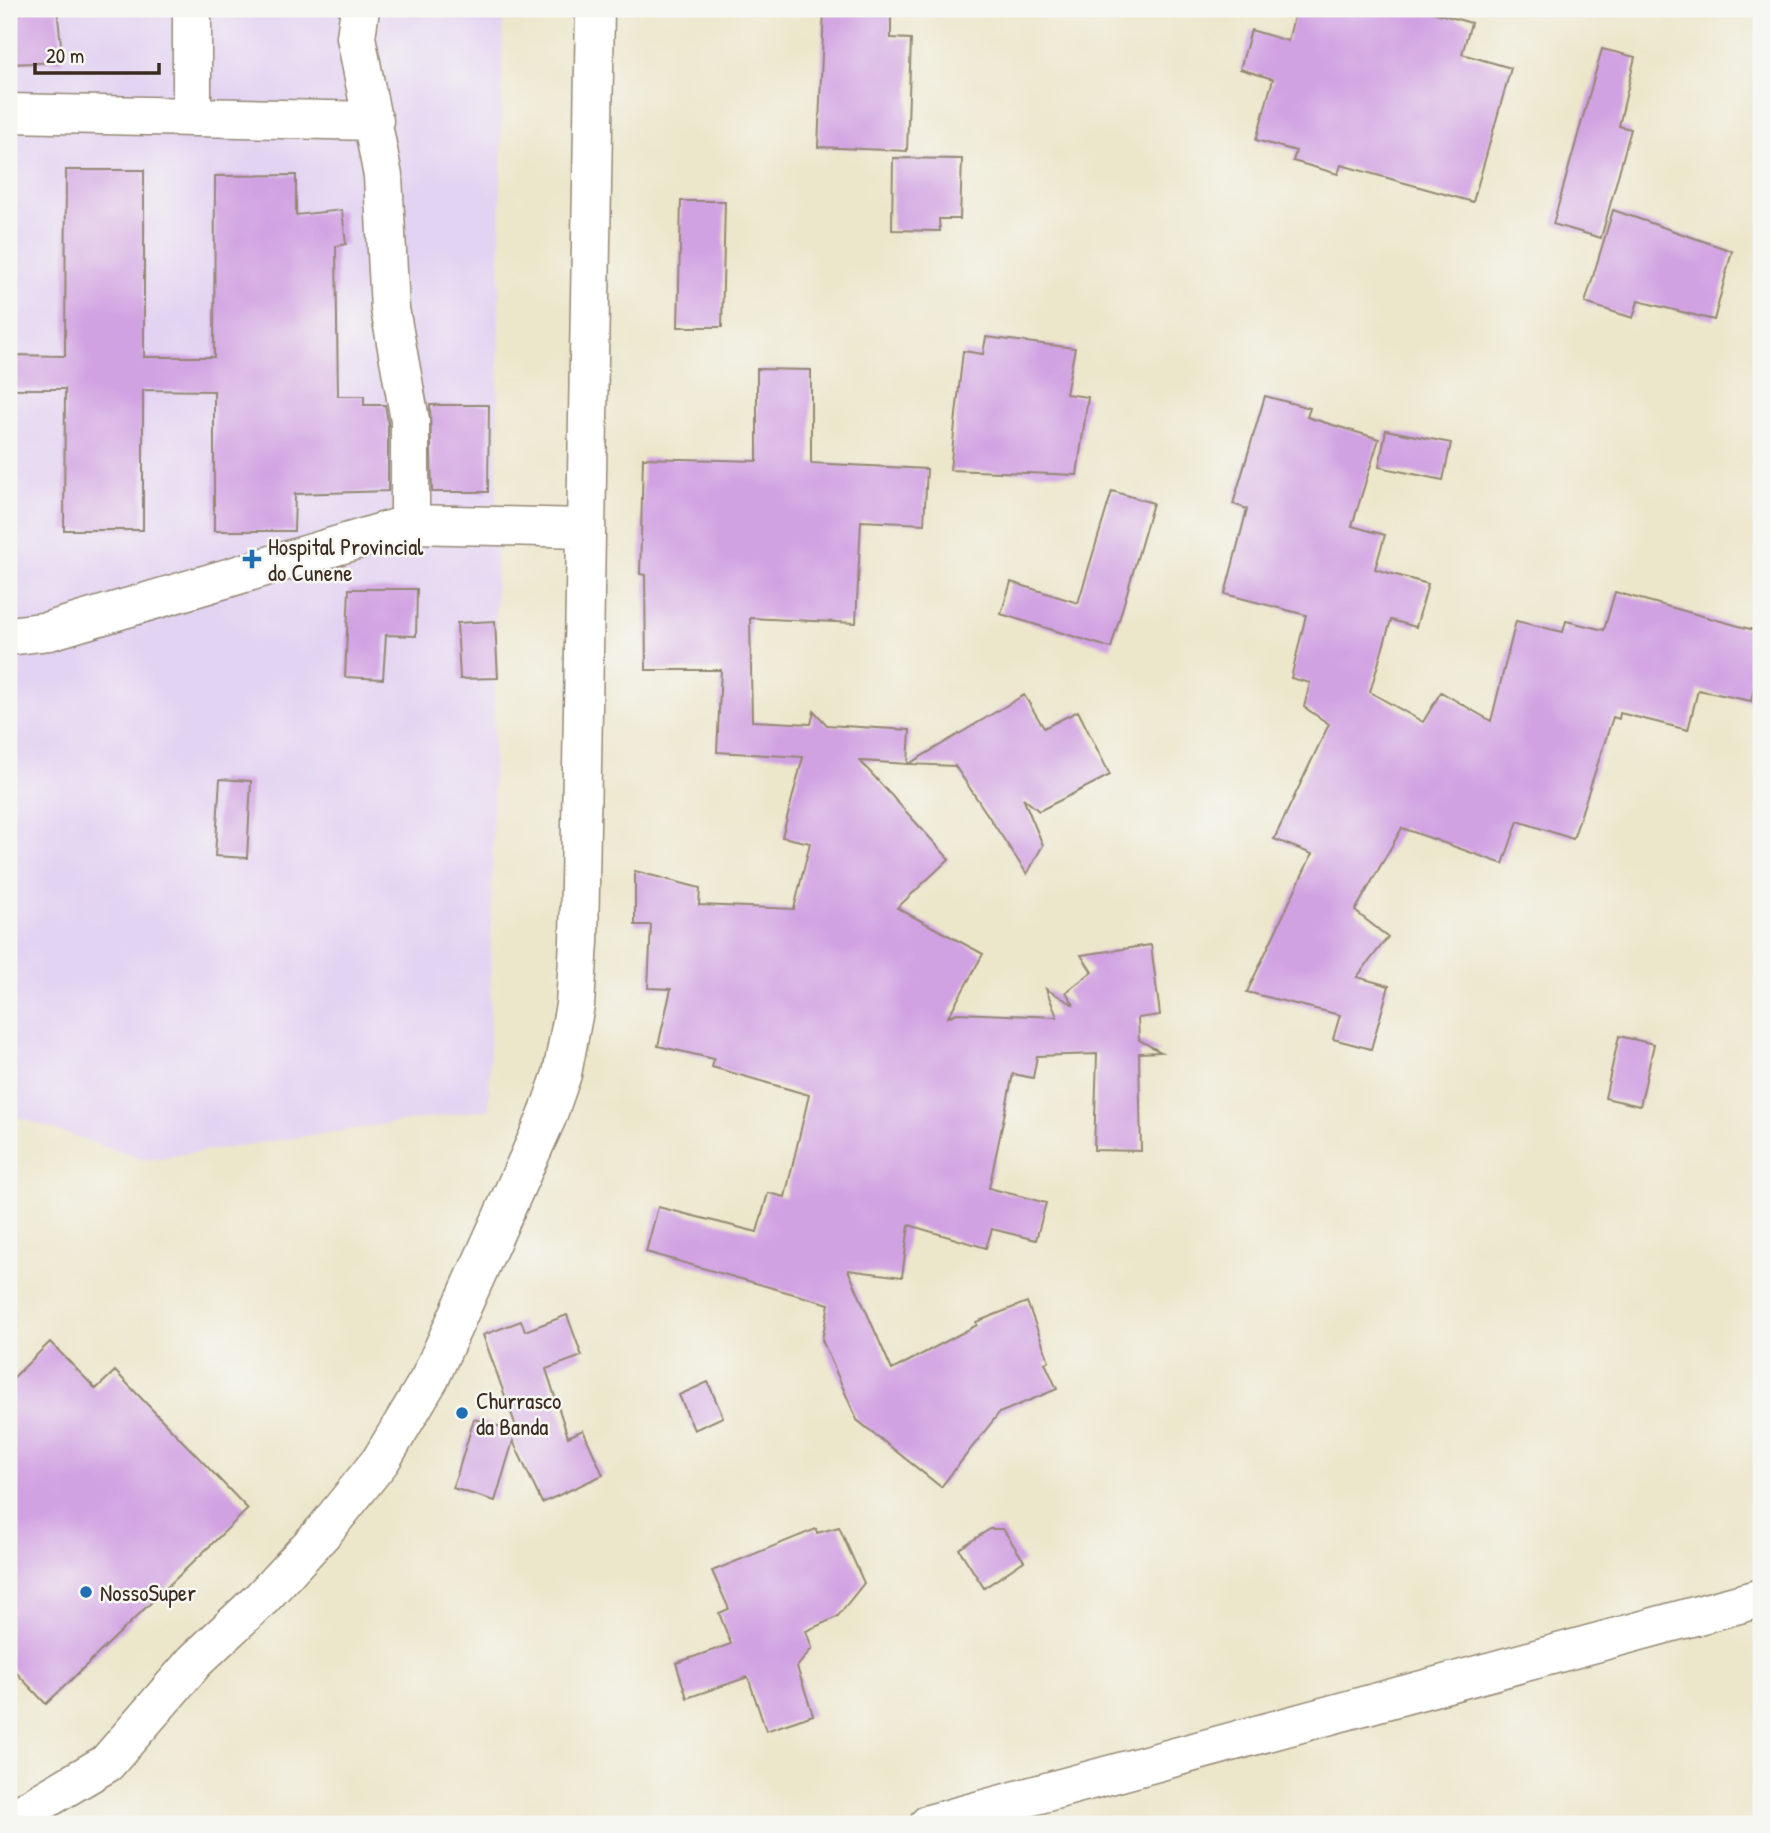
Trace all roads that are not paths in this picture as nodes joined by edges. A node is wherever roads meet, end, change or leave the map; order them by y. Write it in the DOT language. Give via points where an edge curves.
graph roads {
  1 [pos="192,9"];
  2 [pos="359,9"];
  3 [pos="596,9"];
  4 [pos="9,113"];
  5 [pos="192,117"];
  6 [pos="374,121"];
  7 [pos="410,524"];
  8 [pos="585,528"];
  9 [pos="9,636"];
  10 [pos="1761,1598"];
  11 [pos="9,1821"];
  12 [pos="929,1824"];
  1 -- 5 [label="street"];
  2 -- 6 [label="street" via="356,37"];
  3 -- 8 [label="street"];
  4 -- 5 [label="street"];
  5 -- 6 [label="street"];
  6 -- 7 [label="street" via="383,176 390,309 410,420"];
  7 -- 8 [label="street"];
  7 -- 9 [label="street" via="49,631"];
  8 -- 11 [label="street" via="575,1005 562,1074 509,1207 430,1378 381,1460 324,1531 195,1661 107,1763"];
  10 -- 12 [label="street"];
}
